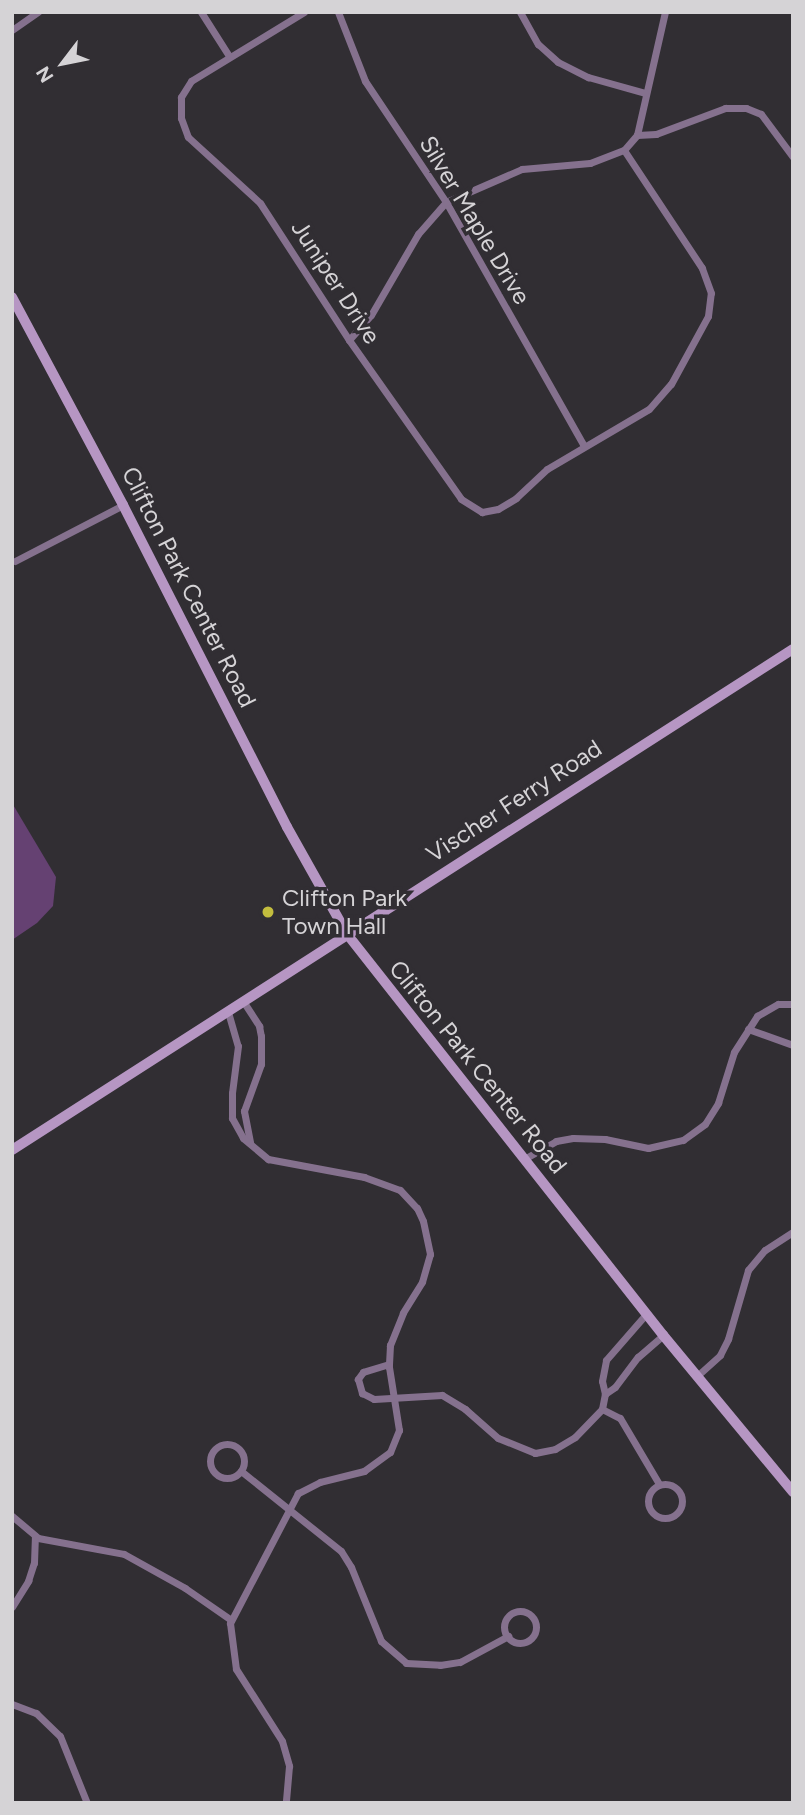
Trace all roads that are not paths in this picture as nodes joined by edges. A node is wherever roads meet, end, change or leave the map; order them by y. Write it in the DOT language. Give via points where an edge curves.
graph roads {
  1 [pos="37,12"];
  2 [pos="201,12"];
  3 [pos="304,12"];
  4 [pos="338,12"];
  5 [pos="520,12"];
  6 [pos="665,12"];
  7 [pos="12,30"];
  8 [pos="229,56"];
  9 [pos="645,93"];
  10 [pos="637,135"];
  11 [pos="624,150"];
  12 [pos="793,157"];
  13 [pos="446,202"];
  14 [pos="12,297"];
  15 [pos="349,340"];
  16 [pos="584,446"];
  17 [pos="123,505"];
  18 [pos="15,561"];
  19 [pos="793,649"];
  20 [pos="347,934"];
  21 [pos="243,1002"];
  22 [pos="793,1004"];
  23 [pos="228,1012"];
  24 [pos="748,1029"];
  25 [pos="793,1045"];
  26 [pos="251,1147"];
  27 [pos="12,1150"];
  28 [pos="524,1159"];
  29 [pos="793,1232"];
  30 [pos="646,1313"];
  31 [pos="663,1335"];
  32 [pos="389,1364"];
  33 [pos="697,1376"];
  34 [pos="605,1394"];
  35 [pos="396,1397"];
  36 [pos="602,1409"];
  37 [pos="241,1471"];
  38 [pos="659,1484"];
  39 [pos="793,1492"];
  40 [pos="288,1507"];
  41 [pos="12,1516"];
  42 [pos="35,1536"];
  43 [pos="12,1607"];
  44 [pos="232,1620"];
  45 [pos="508,1636"];
  46 [pos="12,1704"];
  47 [pos="87,1803"];
  48 [pos="286,1803"];
  1 -- 7 [label="street"];
  2 -- 8 [label="street"];
  3 -- 8 [label="street, Juniper Drive"];
  4 -- 13 [label="street, Silver Maple Drive" via="365,81"];
  5 -- 9 [label="street" via="538,44 558,62 588,77"];
  6 -- 9 [label="street"];
  8 -- 15 [label="street, Juniper Drive" via="191,81 181,97 181,118 188,137 260,202"];
  9 -- 10 [label="street"];
  10 -- 11 [label="street"];
  10 -- 12 [label="street" via="656,134 725,108 746,108 761,114"];
  11 -- 13 [label="street" via="590,163 522,169"];
  11 -- 16 [label="street" via="702,268 711,293 708,316 670,384 649,409"];
  13 -- 15 [label="street" via="418,234 371,315"];
  13 -- 16 [label="street, Silver Maple Drive"];
  14 -- 17 [label="street, Clifton Park Center Road"];
  15 -- 16 [label="street, Juniper Drive" via="461,499 482,512 516,498 547,469"];
  17 -- 18 [label="street"];
  17 -- 20 [label="street, Clifton Park Center Road" via="287,827"];
  19 -- 20 [label="street, Vischer Ferry Road"];
  20 -- 21 [label="street, Vischer Ferry Road"];
  20 -- 28 [label="street, Clifton Park Center Road"];
  21 -- 23 [label="street, Vischer Ferry Road"];
  21 -- 26 [label="street" via="261,1036 261,1065 244,1111"];
  22 -- 24 [label="street" via="766,1009"];
  23 -- 26 [label="street" via="238,1046 232,1118"];
  23 -- 27 [label="street, Vischer Ferry Road"];
  24 -- 25 [label="street"];
  24 -- 28 [label="street" via="734,1052 718,1103 705,1124 683,1140 648,1148 573,1138 556,1141"];
  26 -- 32 [label="street" via="268,1159 386,1182 417,1208 427,1233 428,1263 392,1336"];
  28 -- 30 [label="street, Clifton Park Center Road"];
  29 -- 33 [label="street" via="765,1250 748,1270 728,1339 713,1364"];
  30 -- 31 [label="street, Clifton Park Center Road"];
  30 -- 34 [label="street" via="606,1360"];
  31 -- 33 [label="street, Clifton Park Center Road"];
  31 -- 34 [label="street"];
  32 -- 35 [label="street"];
  32 -- 35 [label="street" via="358,1379 362,1392 374,1399"];
  33 -- 39 [label="street, Clifton Park Center Road"];
  34 -- 36 [label="street"];
  35 -- 36 [label="street" via="442,1395 498,1438 535,1453 555,1449 575,1437"];
  35 -- 40 [label="street" via="399,1430 384,1459 364,1471 310,1486"];
  36 -- 38 [label="street" via="614,1413 625,1425"];
  37 -- 37 [label="street" via="244,1460 237,1446 221,1444 212,1451 210,1463 220,1476 232,1477"];
  37 -- 40 [label="street"];
  38 -- 38 [label="street" via="650,1492 648,1503 653,1514 670,1517 679,1511 681,1495 675,1486"];
  40 -- 44 [label="street"];
  40 -- 45 [label="street" via="341,1551 381,1641 406,1663 460,1662"];
  41 -- 42 [label="street"];
  42 -- 43 [label="street" via="34,1563"];
  42 -- 44 [label="street" via="124,1554"];
  44 -- 48 [label="street" via="236,1669 282,1741 289,1766"];
  45 -- 45 [label="street" via="516,1642 530,1639 535,1631 532,1617 523,1611 508,1616 504,1626"];
  46 -- 47 [label="street" via="36,1713 60,1736"];
}
